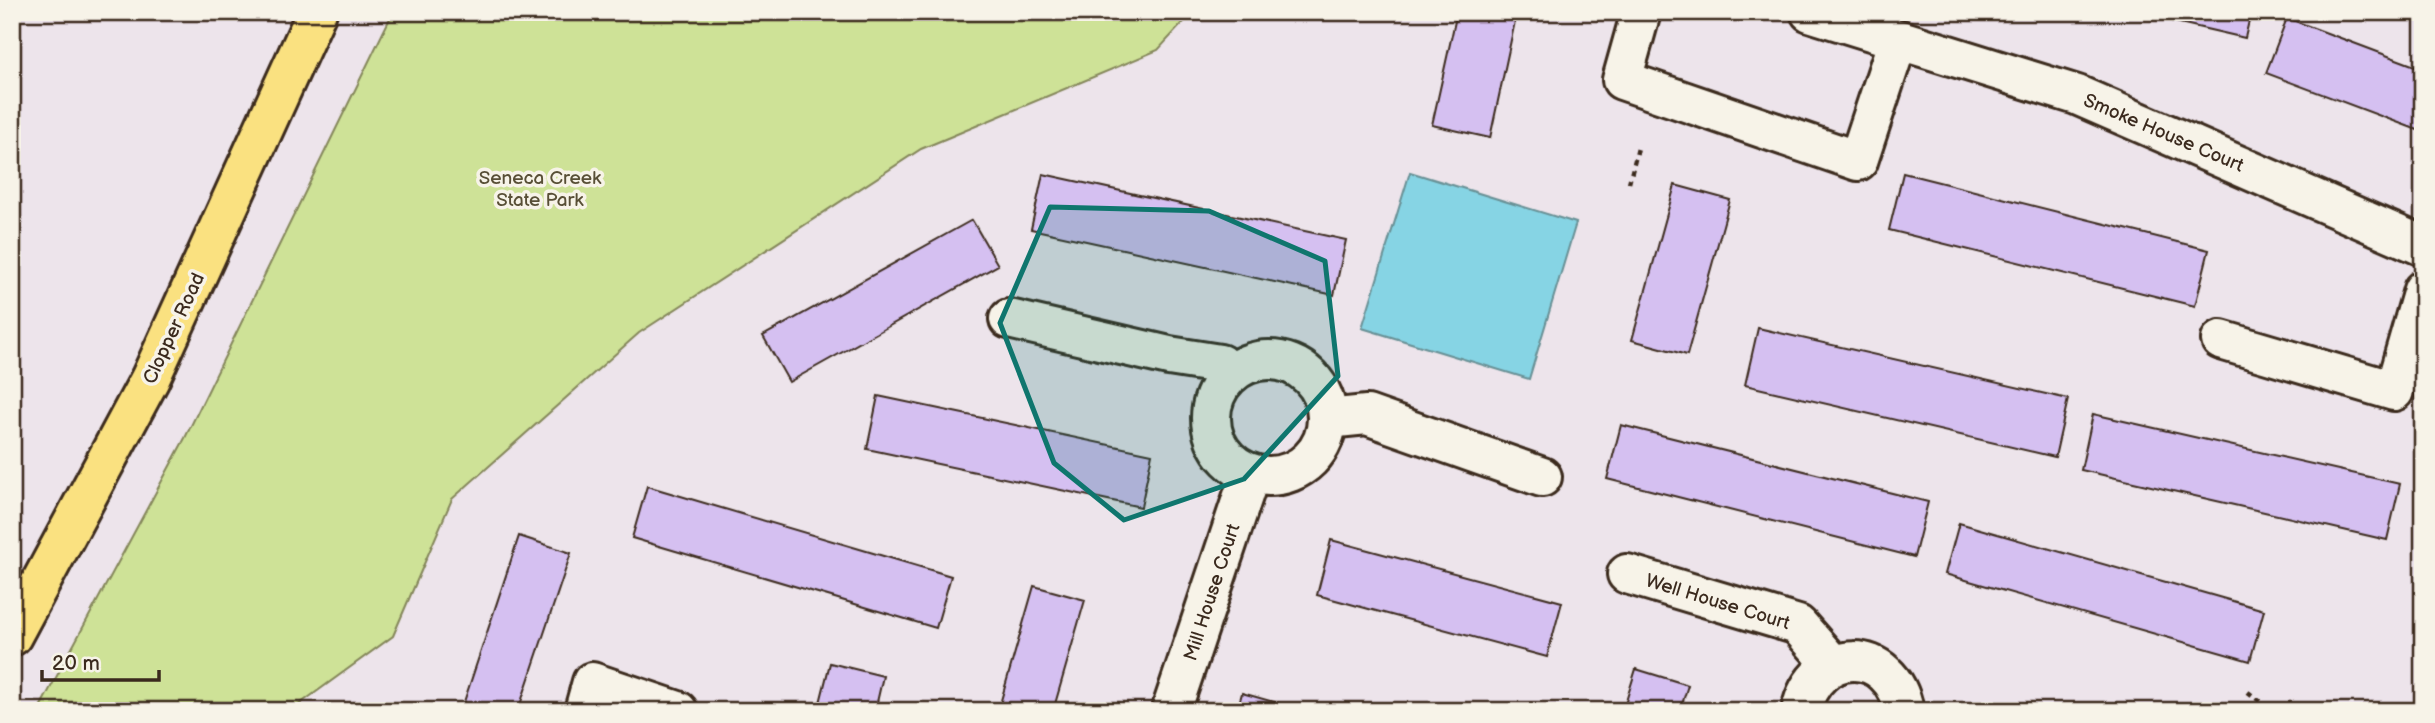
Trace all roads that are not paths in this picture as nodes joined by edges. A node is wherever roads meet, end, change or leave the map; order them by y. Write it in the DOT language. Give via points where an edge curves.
graph roads {
  1 [pos="317,12"];
  2 [pos="1641,12"];
  3 [pos="1810,12"];
  4 [pos="1898,40"];
  5 [pos="2423,246"];
  6 [pos="2423,290"];
  7 [pos="1009,319"];
  8 [pos="2221,341"];
  9 [pos="1228,376"];
  10 [pos="1327,419"];
  11 [pos="1246,472"];
  12 [pos="1542,477"];
  13 [pos="1627,574"];
  14 [pos="12,636"];
  15 [pos="1833,665"];
  16 [pos="584,711"];
  17 [pos="678,711"];
  18 [pos="1171,711"];
  19 [pos="1801,711"];
  20 [pos="1905,711"];
  1 -- 14 [label="main road, Clopper Road" via="150,379"];
  2 -- 4 [label="street" via="1622,80 1858,161"];
  3 -- 4 [label="street, Smoke House Court"];
  4 -- 5 [label="street, Smoke House Court" via="2077,94"];
  6 -- 8 [label="street" via="2394,391"];
  7 -- 9 [label="street" via="1220,365"];
  9 -- 10 [label="street" via="1247,364 1270,359 1292,364 1310,377 1323,396"];
  9 -- 11 [label="street" via="1215,395 1210,417 1214,439 1227,459"];
  10 -- 11 [label="street" via="1322,442 1309,460 1290,473 1268,477"];
  10 -- 12 [label="street" via="1367,415"];
  11 -- 18 [label="street, Mill House Court" via="1245,490"];
  13 -- 15 [label="street, Well House Court" via="1798,625"];
  15 -- 19 [label="street" via="1815,676"];
  15 -- 20 [label="street" via="1853,661 1890,676"];
  16 -- 17 [label="street" via="592,682"];
}
